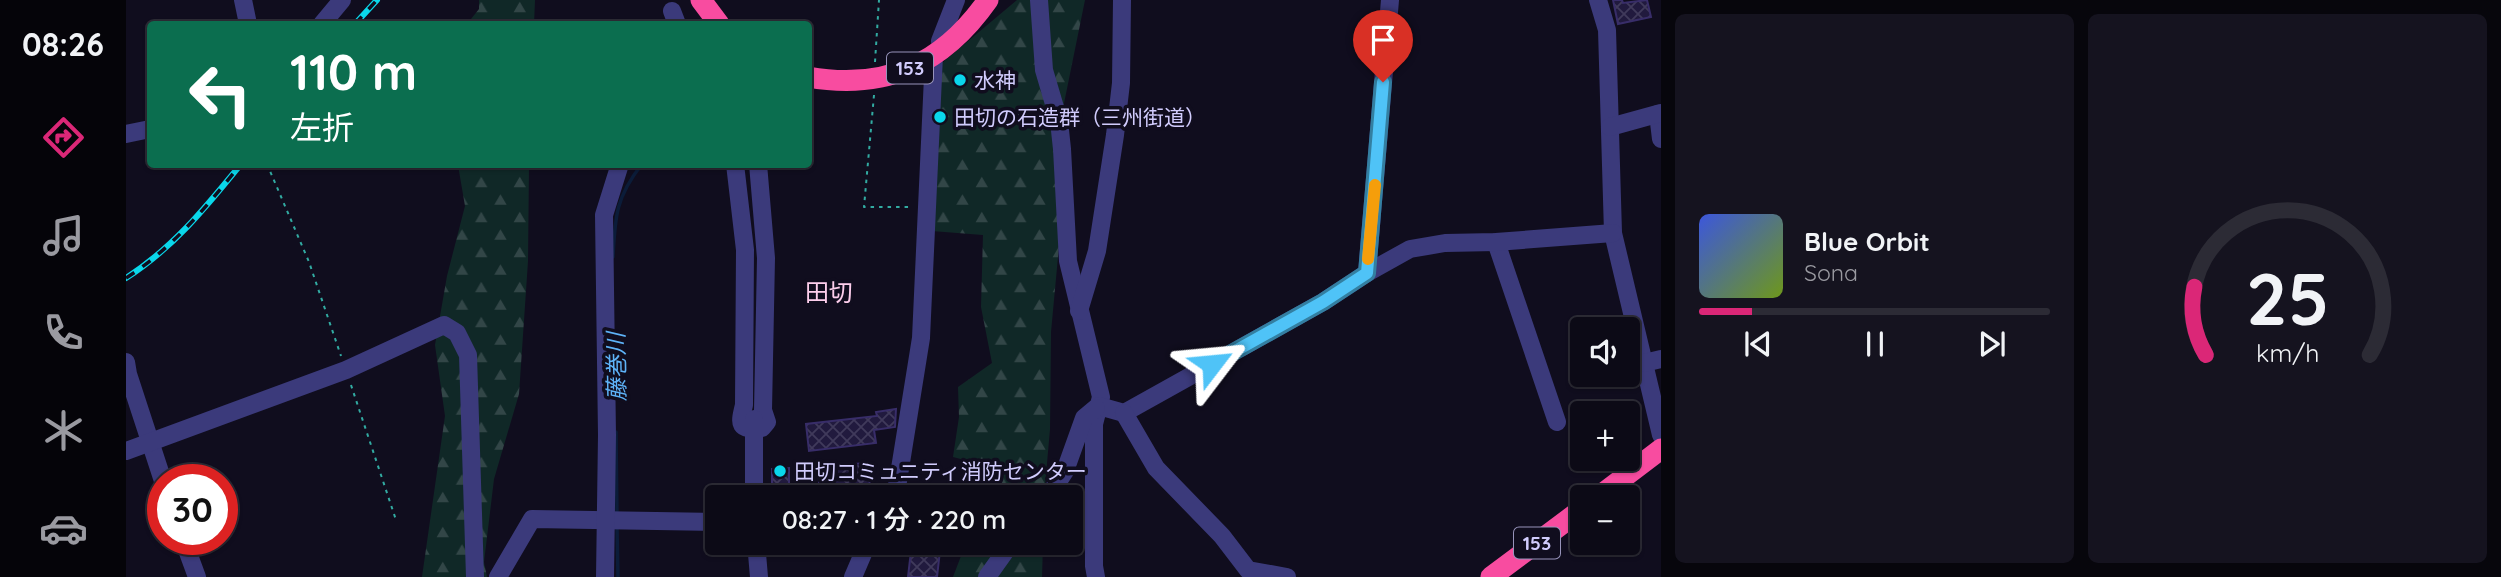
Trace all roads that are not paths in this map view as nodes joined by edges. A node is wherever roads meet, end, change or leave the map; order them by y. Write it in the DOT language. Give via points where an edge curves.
graph roads {
  1 [pos="243,0"];
  2 [pos="342,0"];
  3 [pos="701,0"];
  4 [pos="956,0"];
  5 [pos="988,0"];
  6 [pos="1039,0"];
  7 [pos="1122,0"];
  8 [pos="1390,0"];
  9 [pos="1598,0"];
  10 [pos="246,21"];
  11 [pos="324,21"];
  12 [pos="717,21"];
  13 [pos="938,52"];
  14 [pos="812,77"];
  15 [pos="1659,114"];
  16 [pos="1610,127"];
  17 [pos="147,130"];
  18 [pos="126,134"];
  19 [pos="1661,139"];
  20 [pos="619,168"];
  21 [pos="735,168"];
  22 [pos="744,168"];
  23 [pos="758,168"];
  24 [pos="1613,233"];
  25 [pos="1496,242"];
  26 [pos="1367,273"];
  27 [pos="1079,312"];
  28 [pos="1652,361"];
  29 [pos="126,362"];
  30 [pos="1099,406"];
  31 [pos="1124,413"];
  32 [pos="1557,422"];
  33 [pos="754,429"];
  34 [pos="1661,435"];
  35 [pos="150,443"];
  36 [pos="1661,449"];
  37 [pos="126,451"];
  38 [pos="157,464"];
  39 [pos="754,485"];
  40 [pos="897,485"];
  41 [pos="1056,485"];
  42 [pos="1614,485"];
  43 [pos="1570,518"];
  44 [pos="606,520"];
  45 [pos="705,522"];
  46 [pos="189,555"];
  47 [pos="757,555"];
  48 [pos="862,555"];
  49 [pos="1003,555"];
  50 [pos="197,577"];
  51 [pos="475,577"];
  52 [pos="498,577"];
  53 [pos="605,577"];
  54 [pos="759,577"];
  55 [pos="853,577"];
  56 [pos="987,577"];
  57 [pos="1096,577"];
  58 [pos="1287,577"];
  59 [pos="1491,577"];
  1 -- 10 [label="street"];
  2 -- 11 [label="street"];
  3 -- 12 [label="highway"];
  4 -- 13 [label="street"];
  5 -- 13 [label="highway, 153" via="965,29"];
  6 -- 27 [label="street" via="1044,70 1059,121 1068,261"];
  7 -- 27 [label="street" via="1115,135 1097,251"];
  8 -- 26 [label="street"];
  9 -- 16 [label="street" via="1607,30"];
  13 -- 14 [label="highway, 153" via="901,72 868,81"];
  13 -- 40 [label="street" via="921,338"];
  15 -- 16 [label="street"];
  15 -- 19 [label="street"];
  16 -- 24 [label="street"];
  17 -- 18 [label="street"];
  20 -- 44 [label="street" via="604,215"];
  21 -- 33 [label="street" via="745,250 744,405 739,418 746,428"];
  22 -- 33 [label="street" via="754,274"];
  23 -- 33 [label="street" via="766,258 762,410 767,422"];
  24 -- 25 [label="street"];
  24 -- 28 [label="street"];
  25 -- 26 [label="street" via="1410,249"];
  25 -- 32 [label="street"];
  26 -- 31 [label="street"];
  27 -- 30 [label="street" via="1101,397"];
  28 -- 34 [label="street"];
  29 -- 35 [label="street"];
  30 -- 31 [label="street"];
  30 -- 41 [label="street" via="1084,418"];
  30 -- 57 [label="street" via="1094,424"];
  31 -- 58 [label="street" via="1156,468 1223,536 1248,570"];
  33 -- 39 [label="street"];
  35 -- 37 [label="street"];
  35 -- 38 [label="street"];
  35 -- 51 [label="street" via="346,370 444,325 457,333 468,355"];
  36 -- 42 [label="highway"];
  43 -- 59 [label="highway, 153"];
  44 -- 45 [label="street"];
  44 -- 52 [label="street" via="532,519"];
  44 -- 53 [label="street"];
  46 -- 50 [label="street"];
  47 -- 54 [label="street"];
  48 -- 55 [label="street"];
  49 -- 56 [label="street"];
}
